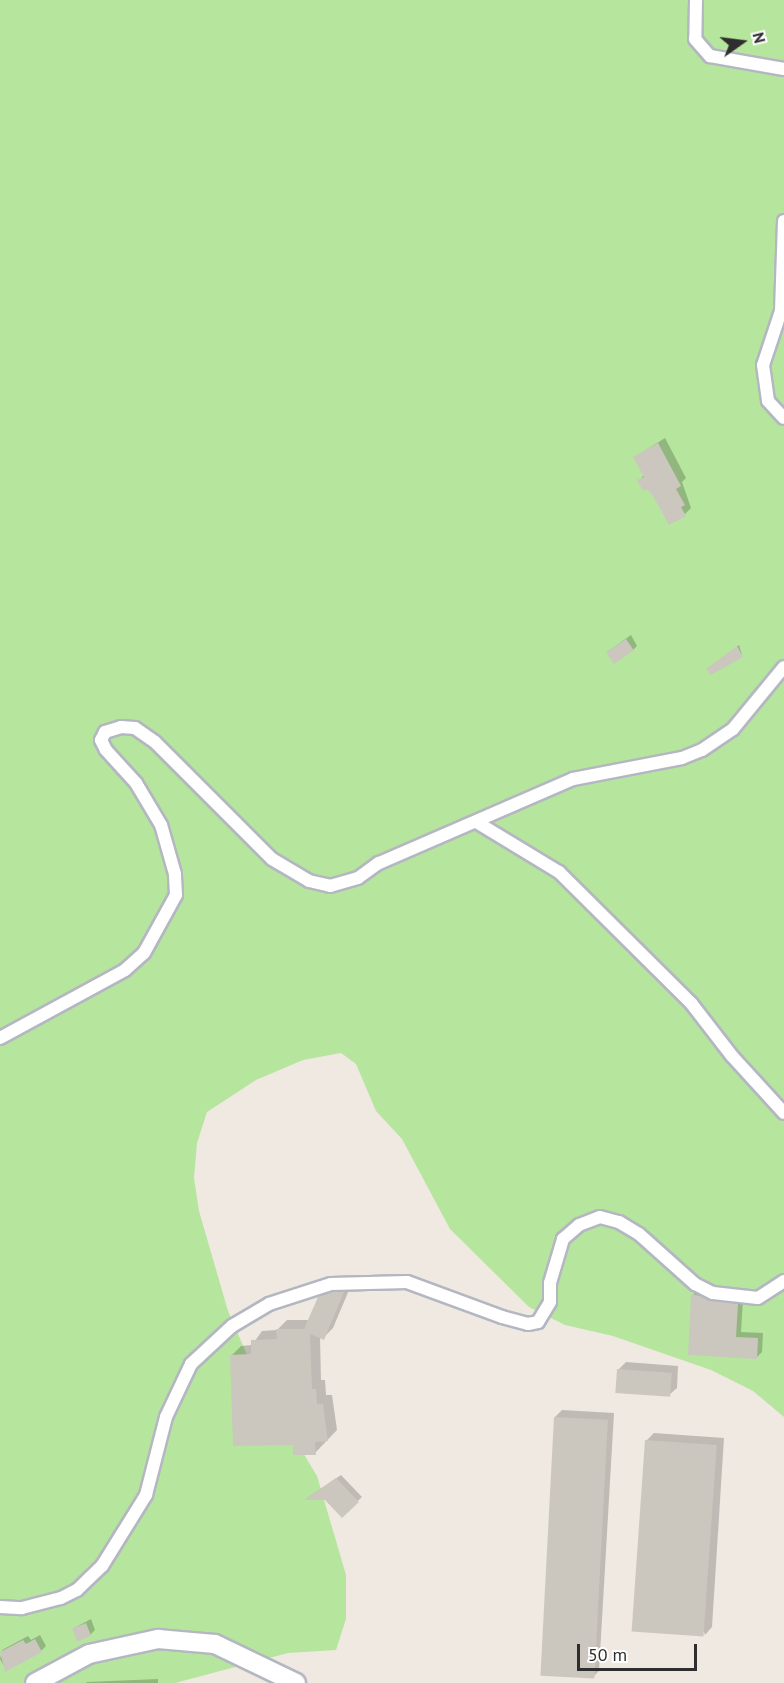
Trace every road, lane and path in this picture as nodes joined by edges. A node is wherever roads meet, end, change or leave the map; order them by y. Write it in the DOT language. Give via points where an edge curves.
graph roads {
  1 [pos="696,0"];
  2 [pos="784,69"];
  3 [pos="784,221"];
  4 [pos="784,418"];
  5 [pos="784,667"];
  6 [pos="478,823"];
  7 [pos="0,1038"];
  8 [pos="784,1113"];
  9 [pos="784,1281"];
  10 [pos="0,1607"];
  11 [pos="35,1683"];
  12 [pos="296,1683"];
  1 -- 2 [label="street" via="695,39 710,56"];
  3 -- 4 [label="street" via="781,311 763,365 768,401"];
  5 -- 6 [label="street" via="734,729 702,750 682,758 573,779"];
  6 -- 7 [label="street" via="379,863 358,878 330,886 309,881 272,859 154,742 135,728 105,732 101,740 106,750 136,783 161,825 175,874 176,895 144,953 125,970"];
  6 -- 8 [label="street" via="559,872 691,1003"];
  9 -- 10 [label="street" via="758,1298 713,1293 694,1284 639,1234 600,1217 579,1225 562,1239 550,1283 550,1302 538,1322 528,1324 502,1317 406,1282 331,1284 269,1304 232,1326 191,1364 166,1417 146,1495 102,1566 77,1590 61,1598 22,1608"];
  11 -- 12 [label="main road" via="89,1654 158,1639 215,1644"];
}
